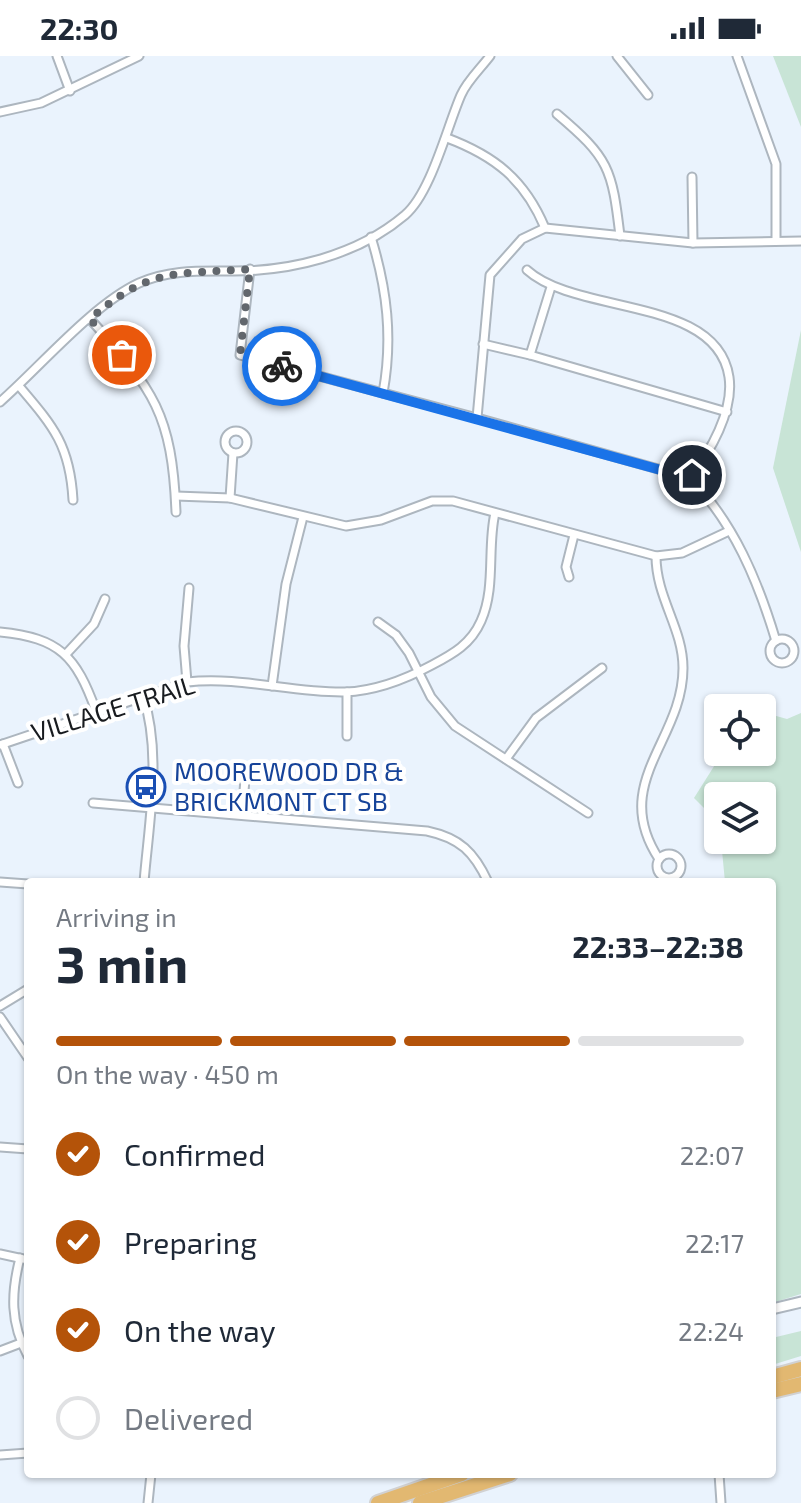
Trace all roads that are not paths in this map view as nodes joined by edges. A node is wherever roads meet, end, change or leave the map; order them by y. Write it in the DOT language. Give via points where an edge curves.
graph roads {
  1 [pos="57,56"];
  2 [pos="139,56"];
  3 [pos="490,56"];
  4 [pos="617,56"];
  5 [pos="737,56"];
  6 [pos="70,91"];
  7 [pos="648,95"];
  8 [pos="0,112"];
  9 [pos="557,114"];
  10 [pos="447,138"];
  11 [pos="692,177"];
  12 [pos="545,228"];
  13 [pos="620,236"];
  14 [pos="371,237"];
  15 [pos="776,240"];
  16 [pos="801,241"];
  17 [pos="693,243"];
  18 [pos="250,269"];
  19 [pos="527,270"];
  20 [pos="551,287"];
  21 [pos="90,319"];
  22 [pos="483,344"];
  23 [pos="530,355"];
  24 [pos="19,386"];
  25 [pos="383,393"];
  26 [pos="0,402"];
  27 [pos="727,412"];
  28 [pos="477,418"];
  29 [pos="233,453"];
  30 [pos="690,478"];
  31 [pos="176,496"];
  32 [pos="230,498"];
  33 [pos="73,500"];
  34 [pos="176,512"];
  35 [pos="495,513"];
  36 [pos="303,517"];
  37 [pos="729,531"];
  38 [pos="574,535"];
  39 [pos="656,556"];
  40 [pos="569,577"];
  41 [pos="189,588"];
  42 [pos="105,599"];
  43 [pos="378,622"];
  44 [pos="0,632"];
  45 [pos="776,641"];
  46 [pos="67,653"];
  47 [pos="602,668"];
  48 [pos="419,672"];
  49 [pos="187,682"];
  50 [pos="272,686"];
  51 [pos="347,692"];
  52 [pos="143,695"];
  53 [pos="96,711"];
  54 [pos="347,736"];
  55 [pos="1,744"];
  56 [pos="506,759"];
  57 [pos="246,768"];
  58 [pos="18,783"];
  59 [pos="93,803"];
  60 [pos="150,807"];
  61 [pos="588,813"];
  62 [pos="242,814"];
  63 [pos="659,859"];
  64 [pos="144,878"];
  65 [pos="486,878"];
  66 [pos="0,882"];
  67 [pos="24,884"];
  68 [pos="24,991"];
  69 [pos="0,1006"];
  70 [pos="0,1017"];
  71 [pos="24,1052"];
  72 [pos="0,1147"];
  73 [pos="24,1149"];
  74 [pos="0,1254"];
  75 [pos="24,1259"];
  76 [pos="801,1302"];
  77 [pos="776,1308"];
  78 [pos="21,1343"];
  79 [pos="24,1349"];
  80 [pos="0,1351"];
  81 [pos="801,1369"];
  82 [pos="776,1376"];
  83 [pos="801,1384"];
  84 [pos="776,1390"];
  85 [pos="24,1453"];
  86 [pos="0,1455"];
  87 [pos="151,1478"];
  88 [pos="450,1478"];
  89 [pos="498,1478"];
  90 [pos="719,1478"];
  91 [pos="148,1503"];
  92 [pos="378,1503"];
  93 [pos="420,1503"];
  94 [pos="721,1503"];
  1 -- 6 [label="street"];
  2 -- 6 [label="street"];
  3 -- 10 [label="street" via="462,92"];
  4 -- 7 [label="street"];
  5 -- 15 [label="street" via="776,164"];
  6 -- 8 [label="street"];
  9 -- 13 [label="street" via="598,148 616,198"];
  10 -- 12 [label="street" via="482,151 522,186"];
  10 -- 14 [label="street" via="408,213"];
  11 -- 17 [label="street"];
  12 -- 13 [label="street"];
  12 -- 22 [label="street" via="522,239 490,275"];
  13 -- 17 [label="street"];
  14 -- 18 [label="street" via="306,265"];
  14 -- 25 [label="street" via="387,301"];
  15 -- 16 [label="street"];
  15 -- 17 [label="street"];
  18 -- 21 [label="street" via="164,274 115,297"];
  18 -- 25 [label="street" via="240,355"];
  19 -- 20 [label="street"];
  20 -- 23 [label="street"];
  20 -- 27 [label="street" via="671,319 703,335 727,366"];
  21 -- 24 [label="street"];
  21 -- 31 [label="street" via="138,372 162,416"];
  22 -- 23 [label="street"];
  22 -- 28 [label="street"];
  23 -- 27 [label="street"];
  24 -- 26 [label="street"];
  24 -- 33 [label="street" via="64,443"];
  25 -- 28 [label="street"];
  27 -- 30 [label="street"];
  28 -- 30 [label="street"];
  29 -- 32 [label="street"];
  30 -- 37 [label="street"];
  31 -- 32 [label="street"];
  31 -- 34 [label="street"];
  32 -- 36 [label="street"];
  35 -- 36 [label="street" via="438,500 363,525"];
  35 -- 38 [label="street"];
  35 -- 48 [label="street, VILLAGE TRAIL" via="481,620 458,651"];
  36 -- 50 [label="street" via="286,584"];
  37 -- 39 [label="street" via="682,553"];
  37 -- 45 [label="street" via="762,593"];
  38 -- 39 [label="street"];
  38 -- 40 [label="street" via="566,567"];
  39 -- 63 [label="street" via="659,590 683,668 676,705 642,789 641,820"];
  41 -- 49 [label="street"];
  42 -- 46 [label="street" via="94,624"];
  43 -- 48 [label="street" via="396,635"];
  44 -- 46 [label="street" via="25,634"];
  46 -- 53 [label="street" via="84,677"];
  47 -- 56 [label="street" via="536,718"];
  48 -- 51 [label="street, VILLAGE TRAIL"];
  48 -- 56 [label="street" via="455,726"];
  49 -- 50 [label="street, VILLAGE TRAIL" via="218,679"];
  49 -- 52 [label="street, VILLAGE TRAIL"];
  50 -- 51 [label="street, VILLAGE TRAIL"];
  51 -- 54 [label="street"];
  52 -- 53 [label="street, VILLAGE TRAIL"];
  52 -- 60 [label="street" via="154,752"];
  53 -- 55 [label="street, VILLAGE TRAIL"];
  55 -- 58 [label="street"];
  56 -- 61 [label="street"];
  57 -- 62 [label="street"];
  59 -- 60 [label="street"];
  60 -- 62 [label="street"];
  60 -- 64 [label="street"];
  62 -- 65 [label="street" via="445,835 470,850"];
  66 -- 67 [label="street"];
  68 -- 69 [label="street"];
  70 -- 71 [label="street"];
  72 -- 73 [label="street"];
  74 -- 75 [label="street"];
  75 -- 78 [label="street" via="13,1286 12,1311"];
  76 -- 77 [label="street"];
  78 -- 79 [label="street"];
  78 -- 80 [label="street"];
  81 -- 82 [label="highway"];
  83 -- 84 [label="highway"];
  85 -- 86 [label="street"];
  87 -- 91 [label="street"];
  88 -- 92 [label="highway"];
  89 -- 93 [label="highway"];
  90 -- 94 [label="street"];
}
